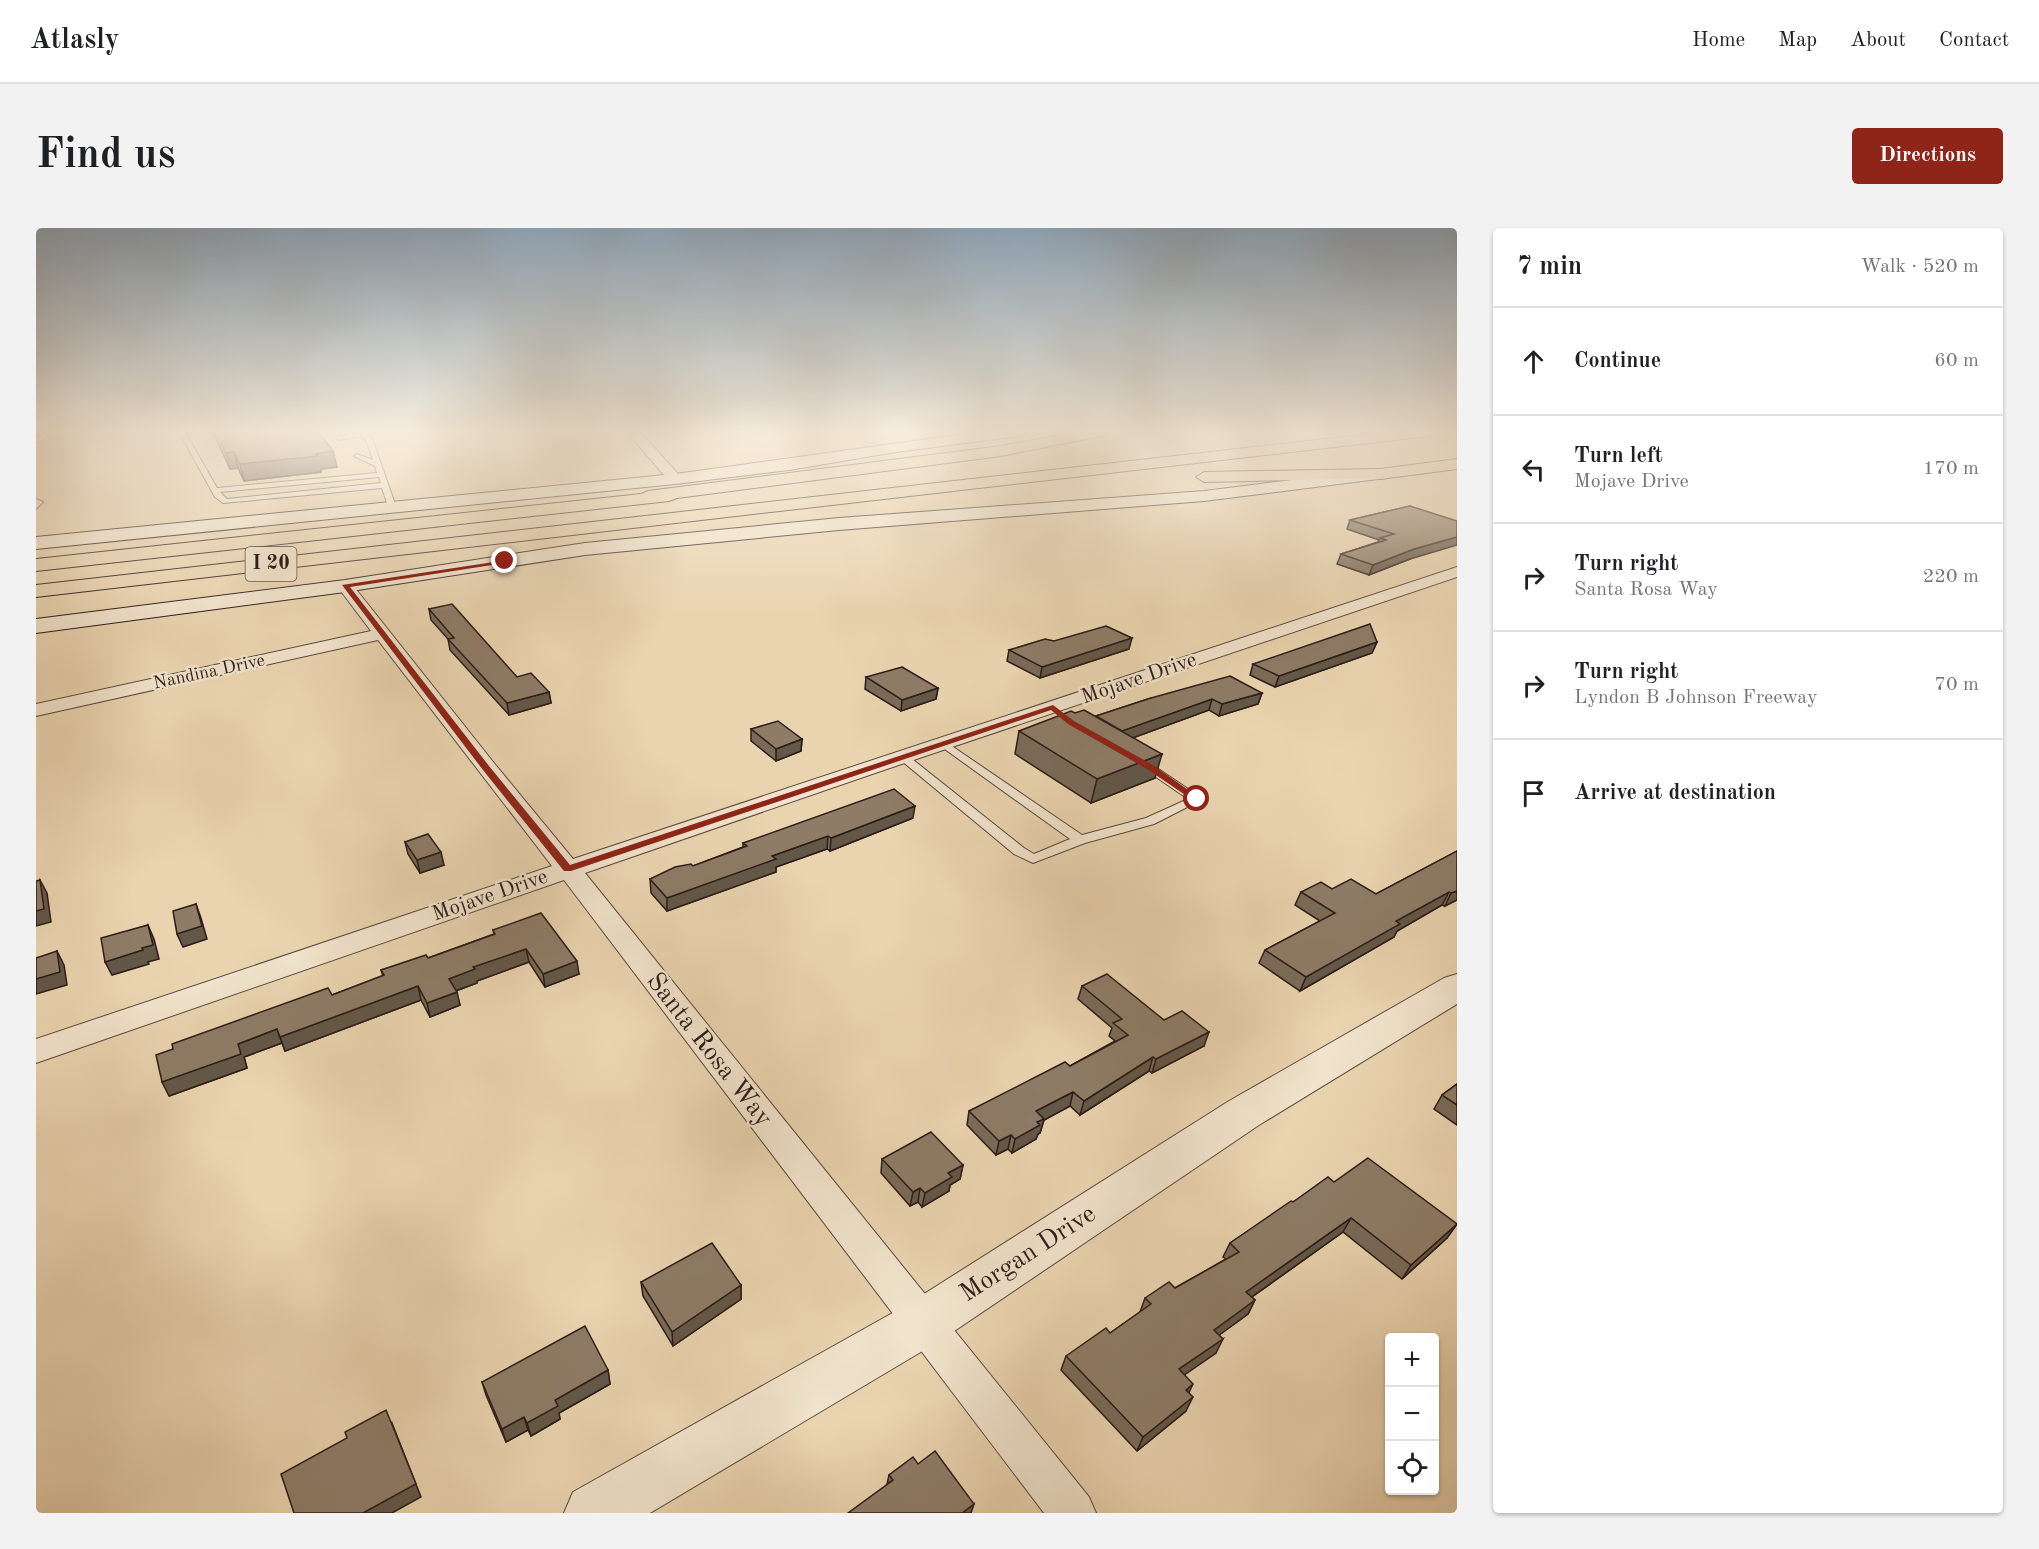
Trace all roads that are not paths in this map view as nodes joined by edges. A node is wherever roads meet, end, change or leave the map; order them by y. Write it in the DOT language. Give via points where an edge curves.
graph roads {
  1 [pos="216,492"];
  2 [pos="319,492"];
  3 [pos="388,492"];
  4 [pos="544,492"];
  5 [pos="681,492"];
  6 [pos="710,492"];
  7 [pos="907,492"];
  8 [pos="1009,492"];
  9 [pos="1234,492"];
  10 [pos="36,501"];
  11 [pos="36,507"];
  12 [pos="392,507"];
  13 [pos="498,515"];
  14 [pos="506,538"];
  15 [pos="36,543"];
  16 [pos="36,565"];
  17 [pos="1457,572"];
  18 [pos="345,585"];
  19 [pos="36,591"];
  20 [pos="36,626"];
  21 [pos="381,634"];
  22 [pos="36,710"];
  23 [pos="943,743"];
  24 [pos="903,757"];
  25 [pos="1132,757"];
  26 [pos="1080,840"];
  27 [pos="568,869"];
  28 [pos="1457,987"];
  29 [pos="36,1051"];
  30 [pos="923,1323"];
  31 [pos="594,1513"];
  32 [pos="1073,1513"];
  1 -- 2 [label="lane" via="226,501"];
  3 -- 12 [label="lane"];
  4 -- 12 [label="main road"];
  5 -- 13 [label="main road"];
  6 -- 13 [label="main road, I 20"];
  7 -- 14 [label="main road, I 20"];
  8 -- 14 [label="main road"];
  9 -- 18 [label="main road" via="585,549"];
  10 -- 11 [label="lane"];
  12 -- 15 [label="main road"];
  13 -- 16 [label="main road, I 20"];
  14 -- 19 [label="main road, I 20"];
  17 -- 23 [label="street, Mojave Drive" via="1057,711"];
  18 -- 20 [label="main road"];
  18 -- 21 [label="street, Santa Rosa Way"];
  21 -- 22 [label="street, Nandina Drive"];
  21 -- 27 [label="street, Santa Rosa Way"];
  23 -- 24 [label="street, Mojave Drive"];
  23 -- 26 [label="lane"];
  24 -- 26 [label="lane" via="1033,859"];
  24 -- 27 [label="street, Mojave Drive"];
  25 -- 26 [label="lane" via="1197,799 1150,821"];
  27 -- 29 [label="street, Mojave Drive"];
  27 -- 30 [label="street, Santa Rosa Way"];
  28 -- 30 [label="main road, Morgan Drive" via="1244,1113"];
  30 -- 31 [label="main road, Morgan Drive"];
  30 -- 32 [label="street, Santa Rosa Way"];
}
